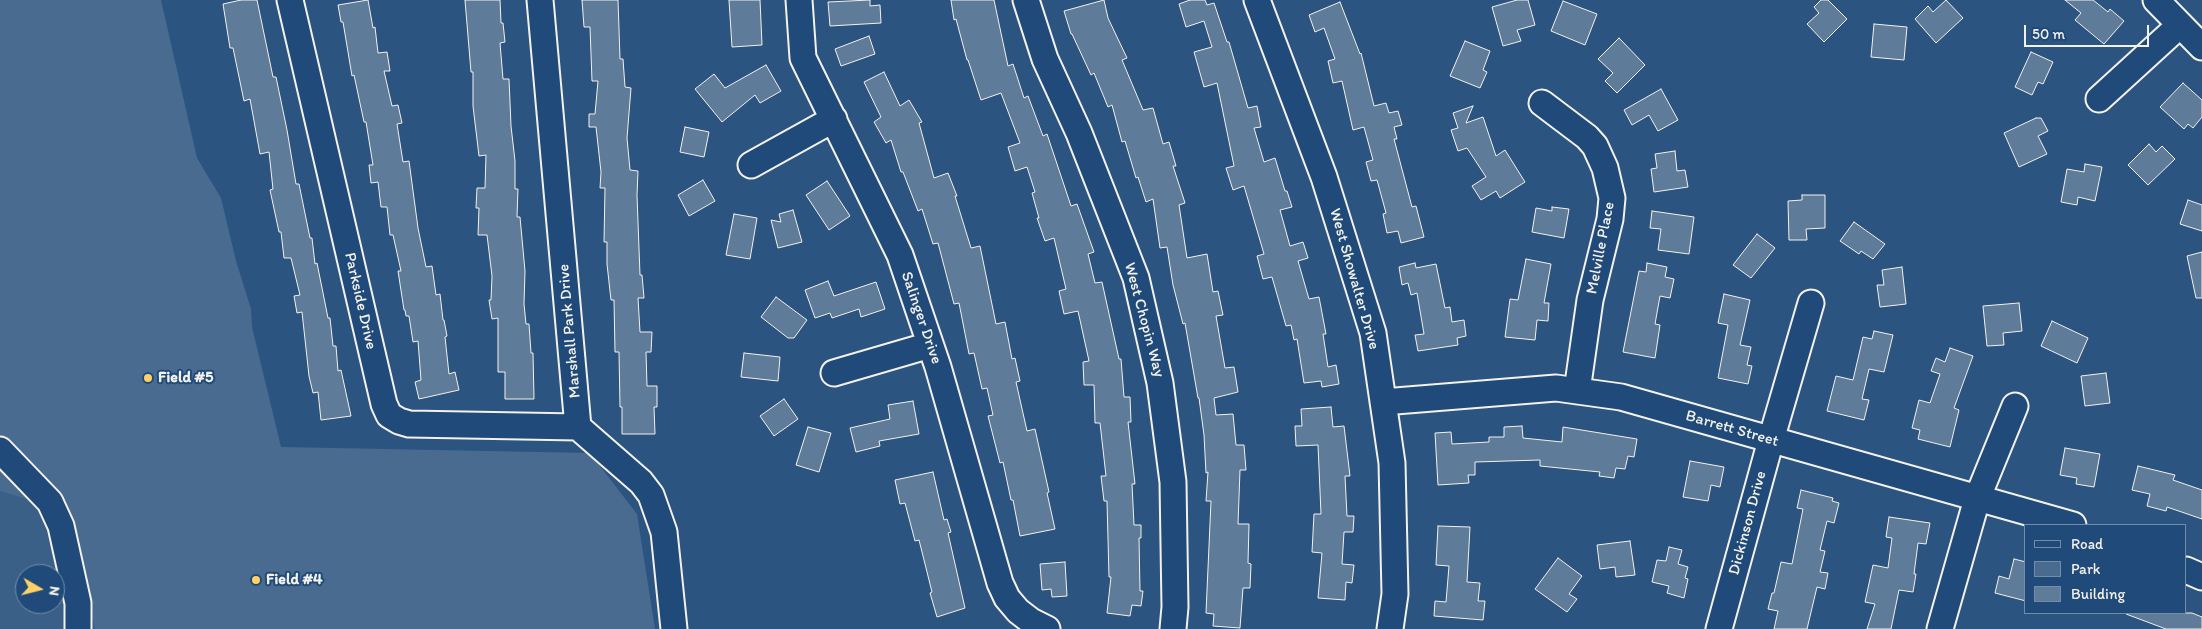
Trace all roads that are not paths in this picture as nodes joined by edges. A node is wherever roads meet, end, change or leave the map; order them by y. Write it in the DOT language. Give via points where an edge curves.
graph roads {
  1 [pos="290,0"];
  2 [pos="540,0"];
  3 [pos="799,0"];
  4 [pos="1026,0"];
  5 [pos="1257,0"];
  6 [pos="2156,0"];
  7 [pos="2180,25"];
  8 [pos="2202,47"];
  9 [pos="2099,99"];
  10 [pos="1542,103"];
  11 [pos="834,120"];
  12 [pos="751,166"];
  13 [pos="1811,303"];
  14 [pos="930,345"];
  15 [pos="834,372"];
  16 [pos="1577,391"];
  17 [pos="1383,402"];
  18 [pos="2015,406"];
  19 [pos="578,427"];
  20 [pos="1771,440"];
  21 [pos="0,450"];
  22 [pos="1977,499"];
  23 [pos="2069,524"];
  24 [pos="2187,570"];
  25 [pos="2202,577"];
  26 [pos="78,629"];
  27 [pos="674,629"];
  28 [pos="1047,629"];
  29 [pos="1173,629"];
  30 [pos="1390,629"];
  31 [pos="1719,629"];
  32 [pos="1940,629"];
  1 -- 19 [label="street, Parkside Drive" via="384,404 390,414 409,424"];
  2 -- 19 [label="street, Marshall Park Drive"];
  3 -- 11 [label="street, Salinger Drive" via="803,58"];
  4 -- 29 [label="street, West Chopin Way" via="1045,59 1079,132 1136,278 1160,383 1173,482"];
  5 -- 17 [label="street, West Showalter Drive" via="1324,177 1370,324"];
  6 -- 7 [label="street"];
  7 -- 8 [label="street"];
  7 -- 9 [label="street"];
  10 -- 16 [label="street, Melville Place" via="1588,137 1606,168 1612,198 1590,300"];
  11 -- 12 [label="street"];
  11 -- 14 [label="street, Salinger Drive" via="900,254"];
  13 -- 20 [label="street, Dickinson Drive"];
  14 -- 15 [label="street"];
  14 -- 28 [label="street, Salinger Drive" via="1000,583 1018,611"];
  16 -- 17 [label="street, Barrett Street" via="1529,389"];
  16 -- 20 [label="street, Barrett Street" via="1621,397"];
  17 -- 30 [label="street, West Showalter Drive" via="1392,462 1395,594"];
  18 -- 22 [label="street"];
  19 -- 27 [label="street" via="641,482 651,495 664,532"];
  20 -- 22 [label="street, Barrett Street"];
  20 -- 31 [label="street, Dickinson Drive"];
  21 -- 26 [label="street" via="50,502 61,526 78,603"];
  22 -- 23 [label="street, Barrett Street"];
  22 -- 32 [label="street"];
  24 -- 25 [label="street"];
}
